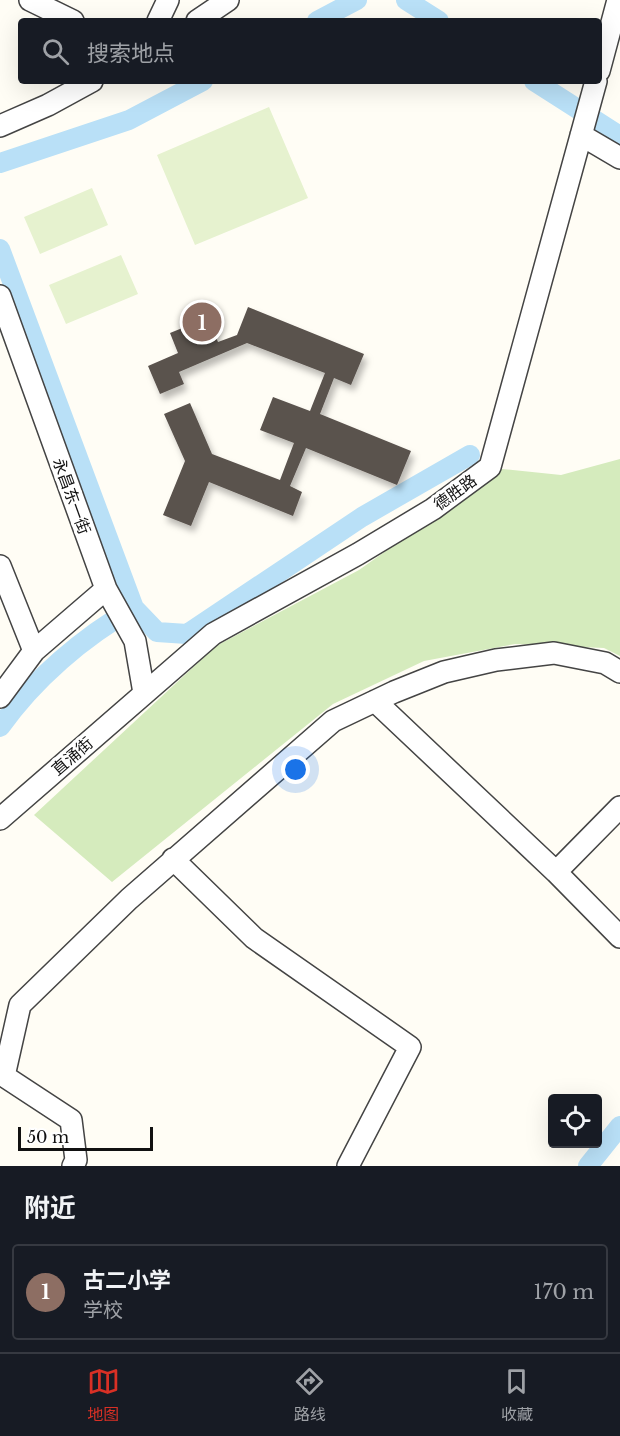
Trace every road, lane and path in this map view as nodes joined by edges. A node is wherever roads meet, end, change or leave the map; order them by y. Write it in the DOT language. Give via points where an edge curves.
graph roads {
  1 [pos="30,0"];
  2 [pos="168,0"];
  3 [pos="228,0"];
  4 [pos="618,0"];
  5 [pos="63,11"];
  6 [pos="159,18"];
  7 [pos="201,18"];
  8 [pos="602,59"];
  9 [pos="86,84"];
  10 [pos="595,84"];
  11 [pos="0,126"];
  12 [pos="581,135"];
  13 [pos="620,158"];
  14 [pos="0,296"];
  15 [pos="0,566"];
  16 [pos="106,590"];
  17 [pos="34,651"];
  18 [pos="620,672"];
  19 [pos="144,693"];
  20 [pos="0,697"];
  21 [pos="375,701"];
  22 [pos="620,807"];
  23 [pos="0,819"];
  24 [pos="173,859"];
  25 [pos="556,872"];
  26 [pos="620,937"];
  27 [pos="73,1166"];
  28 [pos="348,1166"];
  1 -- 5 [label="street"];
  2 -- 6 [label="street"];
  3 -- 7 [label="street"];
  4 -- 8 [label="street"];
  9 -- 11 [label="street"];
  10 -- 12 [label="street, 德胜路"];
  12 -- 13 [label="street"];
  12 -- 19 [label="street, 德胜路" via="490,467 358,554 213,634"];
  14 -- 16 [label="street, 永昌东一街"];
  15 -- 17 [label="street"];
  16 -- 17 [label="street"];
  16 -- 19 [label="street, 永昌东一街" via="135,640"];
  17 -- 20 [label="street"];
  18 -- 21 [label="street" via="605,663 554,653 444,672"];
  19 -- 23 [label="street, 直涌街"];
  21 -- 24 [label="street" via="333,721"];
  21 -- 25 [label="street"];
  22 -- 25 [label="street"];
  24 -- 27 [label="street" via="20,1005 4,1076 71,1120 76,1160"];
  24 -- 28 [label="street" via="254,938 410,1047"];
  25 -- 26 [label="street"];
}
